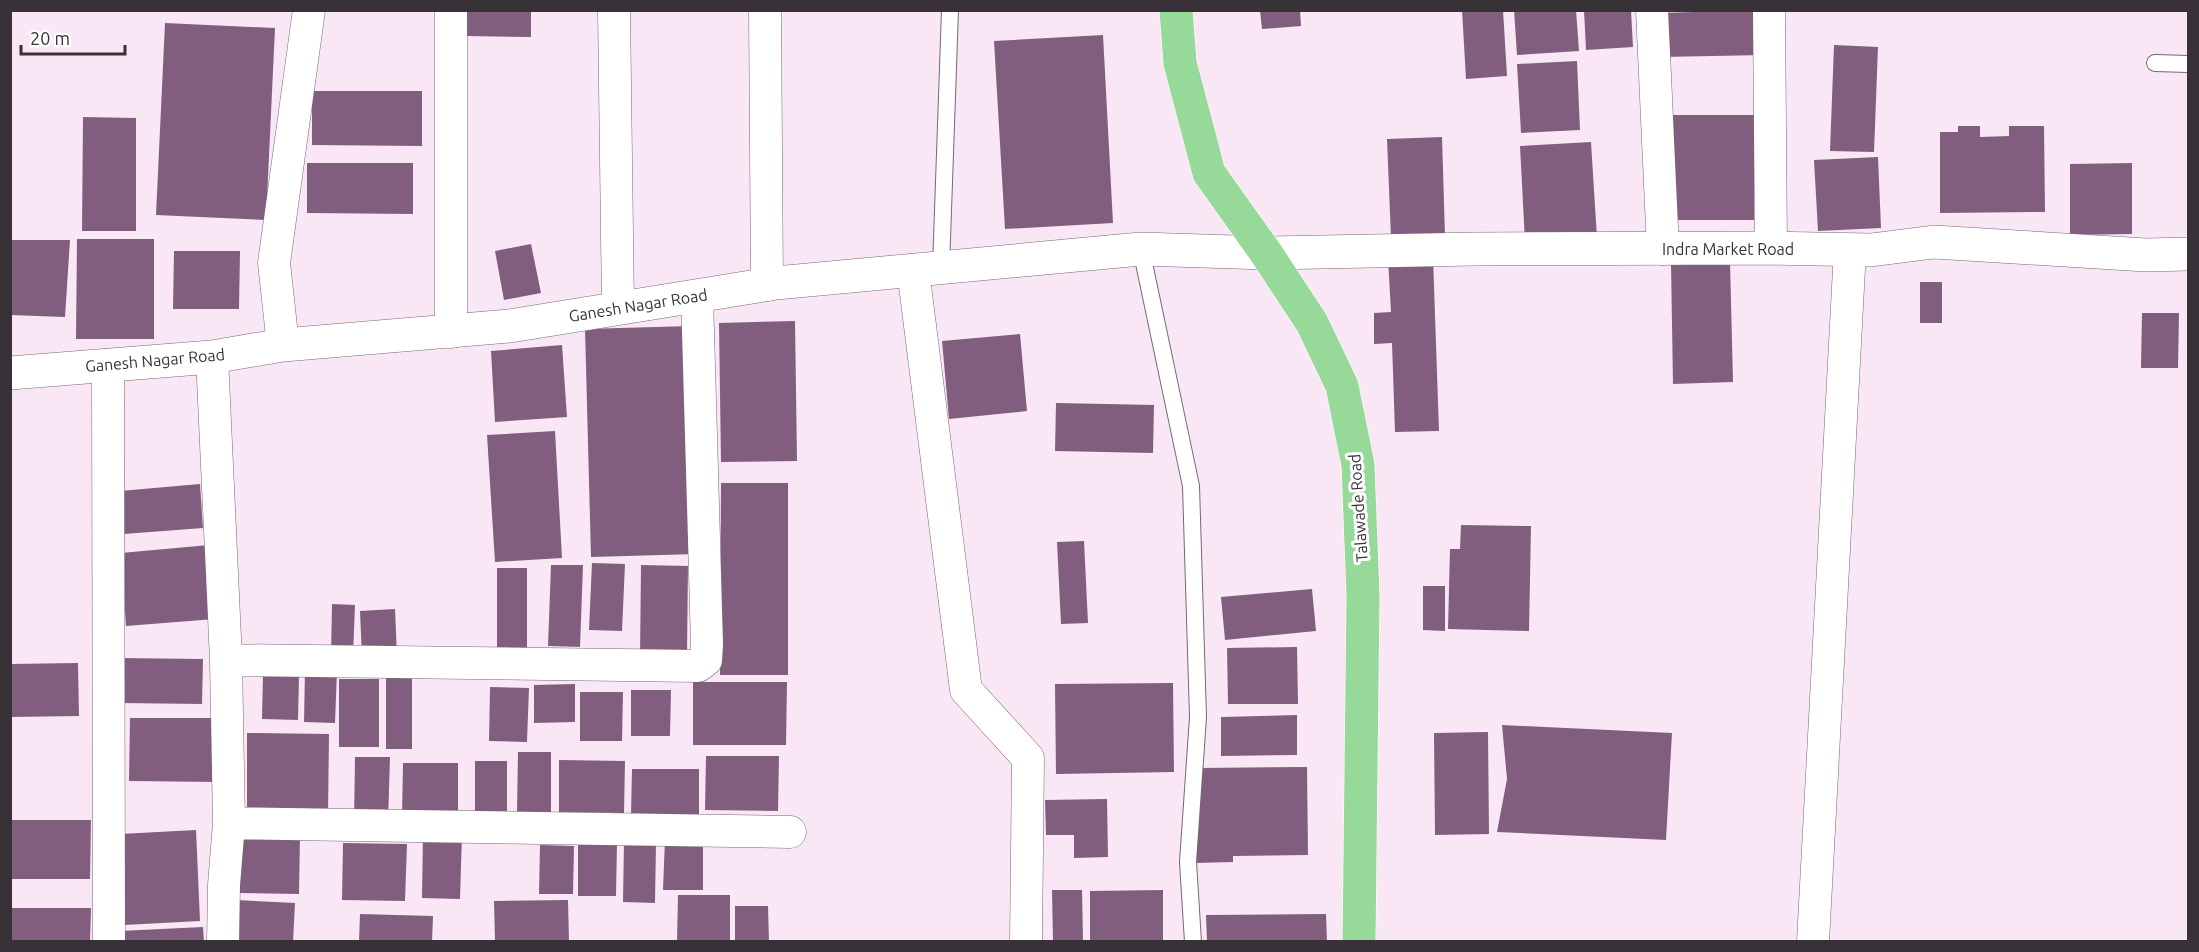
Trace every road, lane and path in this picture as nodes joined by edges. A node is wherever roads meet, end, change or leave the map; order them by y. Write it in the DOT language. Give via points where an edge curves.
graph roads {
  1 [pos="309,10"];
  2 [pos="452,10"];
  3 [pos="614,10"];
  4 [pos="765,10"];
  5 [pos="950,10"];
  6 [pos="1176,10"];
  7 [pos="1652,10"];
  8 [pos="1769,10"];
  9 [pos="2154,63"];
  10 [pos="2188,64"];
  11 [pos="1772,248"];
  12 [pos="1141,249"];
  13 [pos="1663,249"];
  14 [pos="1850,250"];
  15 [pos="1266,254"];
  16 [pos="2188,254"];
  17 [pos="927,269"];
  18 [pos="767,285"];
  19 [pos="698,296"];
  20 [pos="618,308"];
  21 [pos="451,332"];
  22 [pos="283,345"];
  23 [pos="212,357"];
  24 [pos="108,365"];
  25 [pos="10,373"];
  26 [pos="226,660"];
  27 [pos="229,823"];
  28 [pos="790,832"];
  29 [pos="109,942"];
  30 [pos="223,942"];
  31 [pos="1026,942"];
  32 [pos="1193,942"];
  33 [pos="1359,942"];
  34 [pos="1813,942"];
  1 -- 22 [label="street" via="274,263"];
  2 -- 21 [label="street"];
  3 -- 20 [label="street"];
  4 -- 18 [label="street"];
  5 -- 17 [label="lane"];
  6 -- 15 [label="main road, Talawade Road" via="1180,63 1209,173"];
  7 -- 13 [label="street"];
  8 -- 11 [label="street"];
  9 -- 10 [label="lane"];
  11 -- 13 [label="street, Indra Market Road"];
  11 -- 14 [label="street, Indra Market Road"];
  12 -- 15 [label="street, Ganesh Nagar Road"];
  12 -- 17 [label="street, Ganesh Nagar Road"];
  12 -- 32 [label="lane" via="1191,486 1198,717 1188,862"];
  13 -- 15 [label="street, Indra Market Road"];
  14 -- 16 [label="street, Indra Market Road" via="1934,242"];
  14 -- 34 [label="street"];
  15 -- 33 [label="main road, Talawade Road" via="1312,323 1342,386 1358,465 1363,596"];
  17 -- 18 [label="street, Ganesh Nagar Road"];
  17 -- 31 [label="street" via="966,690 1028,758"];
  18 -- 19 [label="street, Ganesh Nagar Road"];
  19 -- 20 [label="street, Ganesh Nagar Road"];
  19 -- 26 [label="street" via="706,660 698,666"];
  20 -- 21 [label="street, Ganesh Nagar Road"];
  21 -- 22 [label="street, Ganesh Nagar Road"];
  22 -- 23 [label="street, Ganesh Nagar Road"];
  23 -- 24 [label="street, Ganesh Nagar Road"];
  23 -- 26 [label="street"];
  24 -- 25 [label="street, Ganesh Nagar Road"];
  24 -- 29 [label="street"];
  26 -- 27 [label="street"];
  27 -- 28 [label="street"];
  27 -- 30 [label="street"];
}
